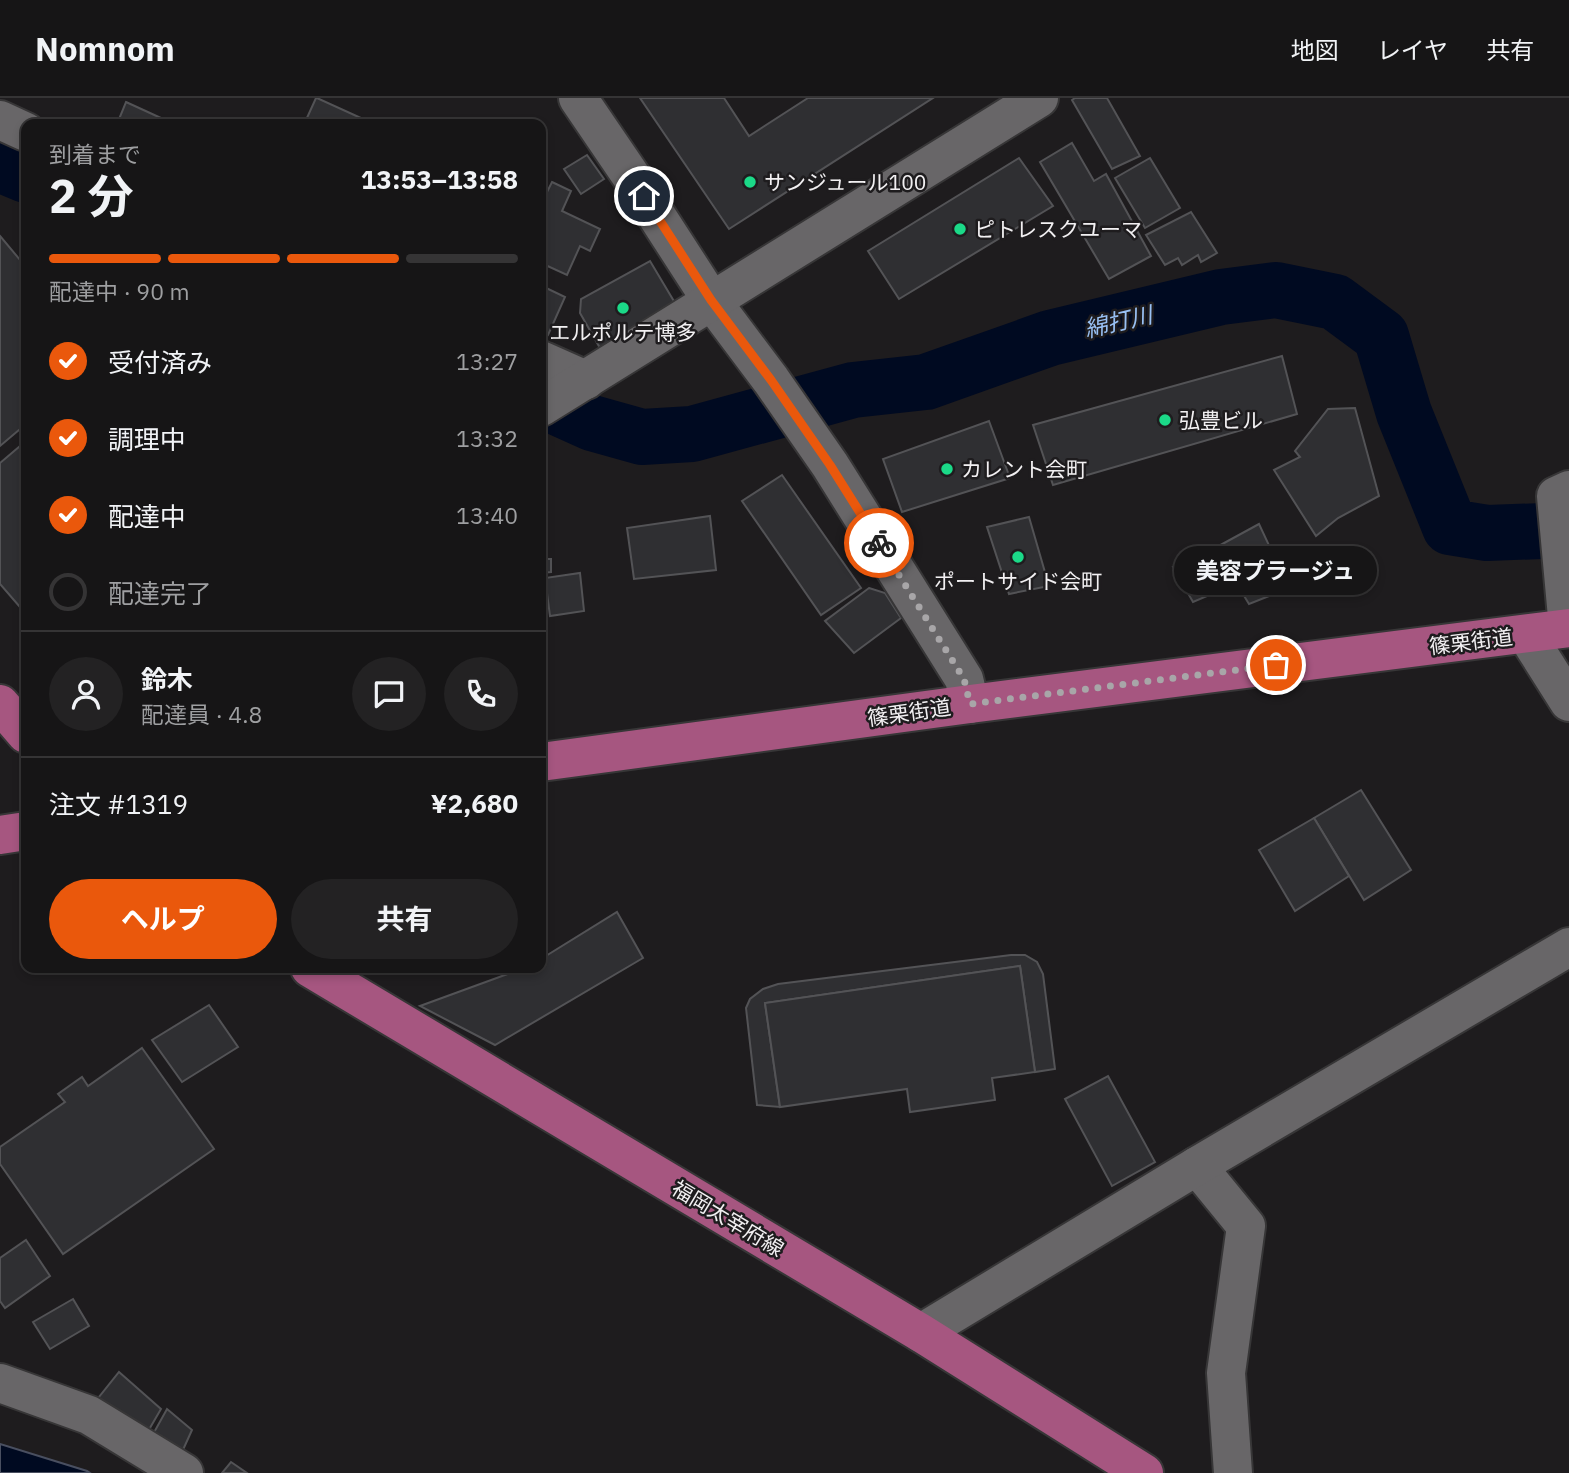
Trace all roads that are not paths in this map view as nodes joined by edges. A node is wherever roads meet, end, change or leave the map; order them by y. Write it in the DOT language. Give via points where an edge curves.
graph roads {
  1 [pos="579,98"];
  2 [pos="1038,98"];
  3 [pos="0,120"];
  4 [pos="21,130"];
  5 [pos="711,300"];
  6 [pos="546,368"];
  7 [pos="562,394"];
  8 [pos="1569,490"];
  9 [pos="1568,628"];
  10 [pos="1526,634"];
  11 [pos="1569,702"];
  12 [pos="0,704"];
  13 [pos="970,704"];
  14 [pos="21,728"];
  15 [pos="546,761"];
  16 [pos="21,832"];
  17 [pos="0,835"];
  18 [pos="1569,947"];
  19 [pos="318,973"];
  20 [pos="1197,1166"];
  21 [pos="921,1333"];
  22 [pos="2,1380"];
  23 [pos="184,1473"];
  24 [pos="1144,1473"];
  25 [pos="1233,1473"];
  1 -- 5 [label="street"];
  2 -- 5 [label="street"];
  3 -- 4 [label="street"];
  5 -- 7 [label="street"];
  5 -- 13 [label="street" via="830,465 964,679"];
  6 -- 7 [label="street"];
  8 -- 9 [label="street" via="1556,496"];
  9 -- 10 [label="main road, 篠栗街道"];
  10 -- 11 [label="street"];
  10 -- 13 [label="main road, 篠栗街道"];
  12 -- 14 [label="main road"];
  13 -- 15 [label="main road, 篠栗街道"];
  16 -- 17 [label="main road"];
  18 -- 20 [label="street"];
  19 -- 21 [label="main road, 福岡太宰府線"];
  20 -- 21 [label="street"];
  20 -- 25 [label="street" via="1246,1226 1226,1373"];
  21 -- 24 [label="main road, 福岡太宰府線"];
  22 -- 23 [label="street" via="89,1415"];
}
